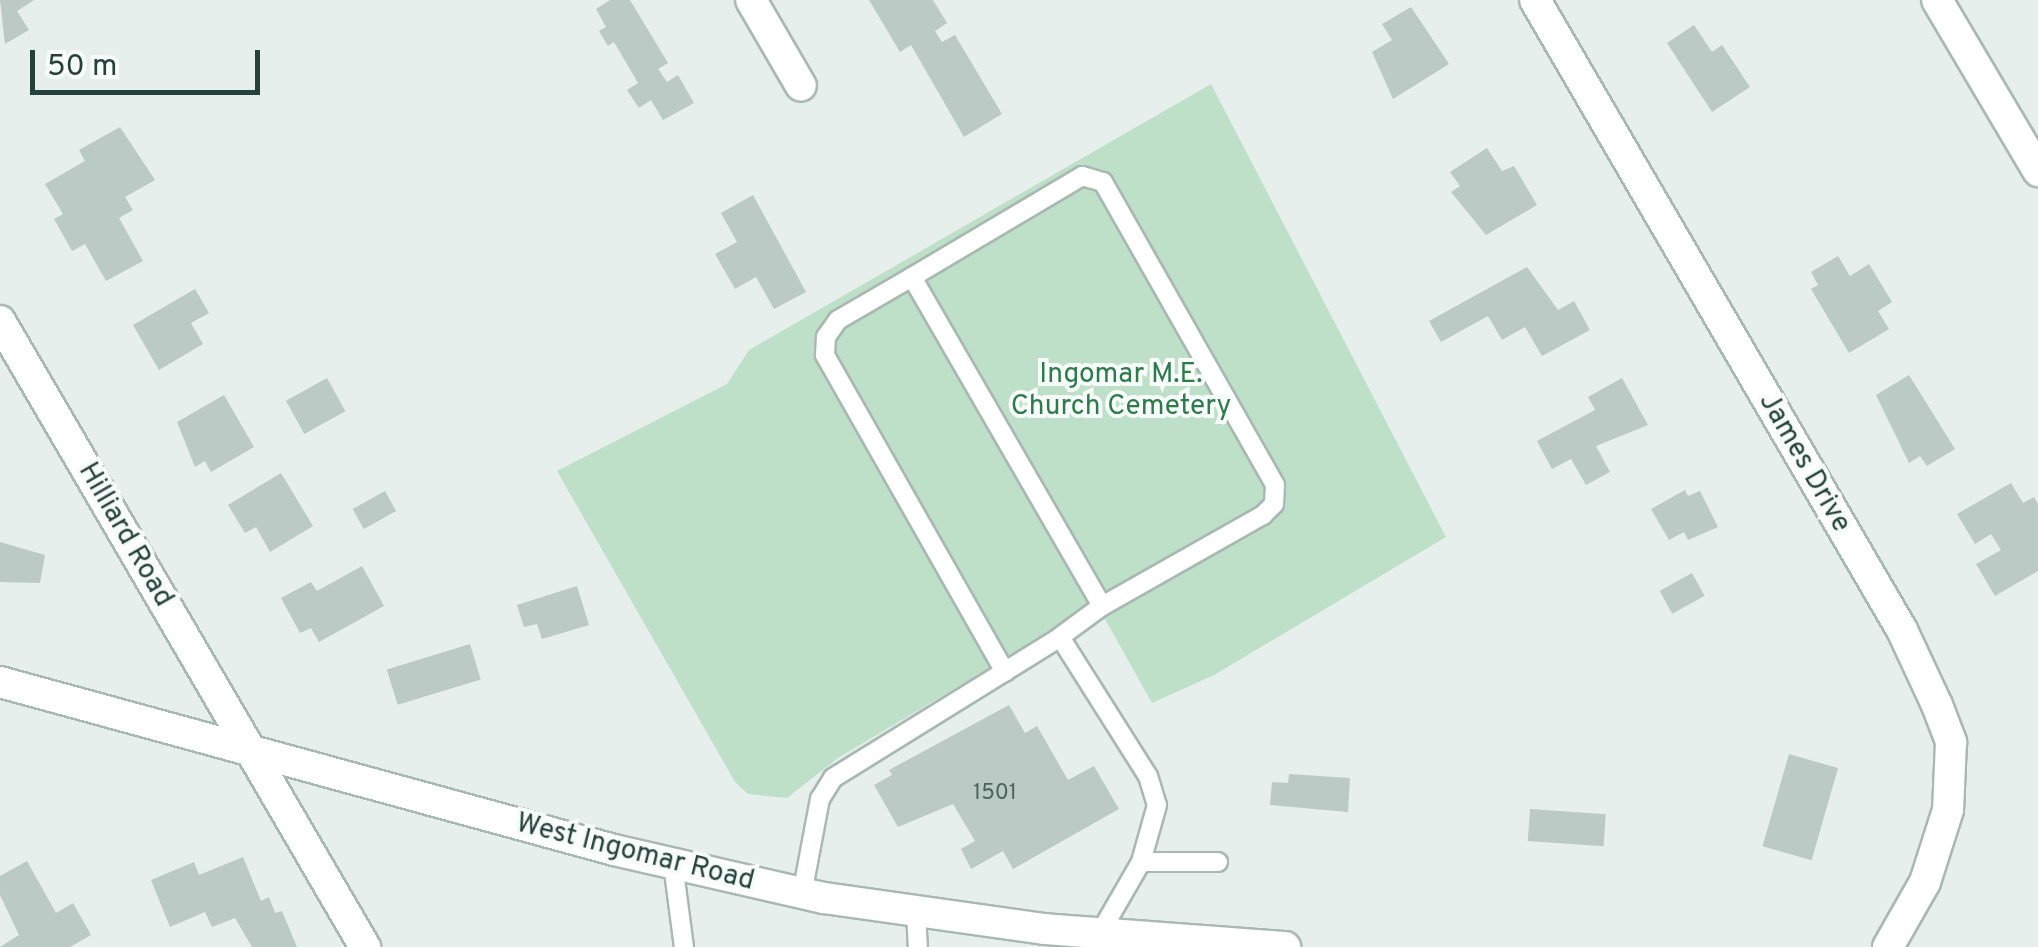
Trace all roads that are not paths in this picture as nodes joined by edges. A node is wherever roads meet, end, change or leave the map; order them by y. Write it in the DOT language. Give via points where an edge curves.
graph roads {
  1 [pos="751,0"];
  2 [pos="1536,0"];
  3 [pos="1938,0"];
  4 [pos="802,86"];
  5 [pos="2038,171"];
  6 [pos="912,277"];
  7 [pos="0,321"];
  8 [pos="1102,606"];
  9 [pos="1060,637"];
  10 [pos="1005,672"];
  11 [pos="0,682"];
  12 [pos="250,749"];
  13 [pos="1142,862"];
  14 [pos="1218,862"];
  15 [pos="674,864"];
  16 [pos="802,894"];
  17 [pos="916,912"];
  18 [pos="1100,933"];
  19 [pos="365,947"];
  20 [pos="684,947"];
  21 [pos="918,947"];
  22 [pos="1285,947"];
  23 [pos="1888,947"];
  1 -- 4 [label="street"];
  2 -- 23 [label="street, James Drive" via="1902,630 1951,742 1948,810 1925,882"];
  3 -- 5 [label="street"];
  6 -- 8 [label="lane"];
  6 -- 8 [label="lane" via="1082,176 1103,182 1275,485 1274,504 1263,516"];
  6 -- 10 [label="lane" via="838,320 826,337 826,355"];
  7 -- 12 [label="street, Hilliard Road"];
  8 -- 9 [label="lane"];
  9 -- 10 [label="lane"];
  9 -- 13 [label="lane" via="1148,776 1157,805"];
  10 -- 16 [label="lane" via="833,778 820,799"];
  11 -- 12 [label="street, West Ingomar Road"];
  12 -- 15 [label="street, West Ingomar Road"];
  12 -- 19 [label="street, Hilliard Road"];
  13 -- 14 [label="lane"];
  13 -- 18 [label="lane"];
  15 -- 16 [label="street, West Ingomar Road"];
  15 -- 20 [label="lane"];
  16 -- 17 [label="street, West Ingomar Road"];
  17 -- 18 [label="street, West Ingomar Road"];
  17 -- 21 [label="lane"];
  18 -- 22 [label="street, West Ingomar Road"];
}
